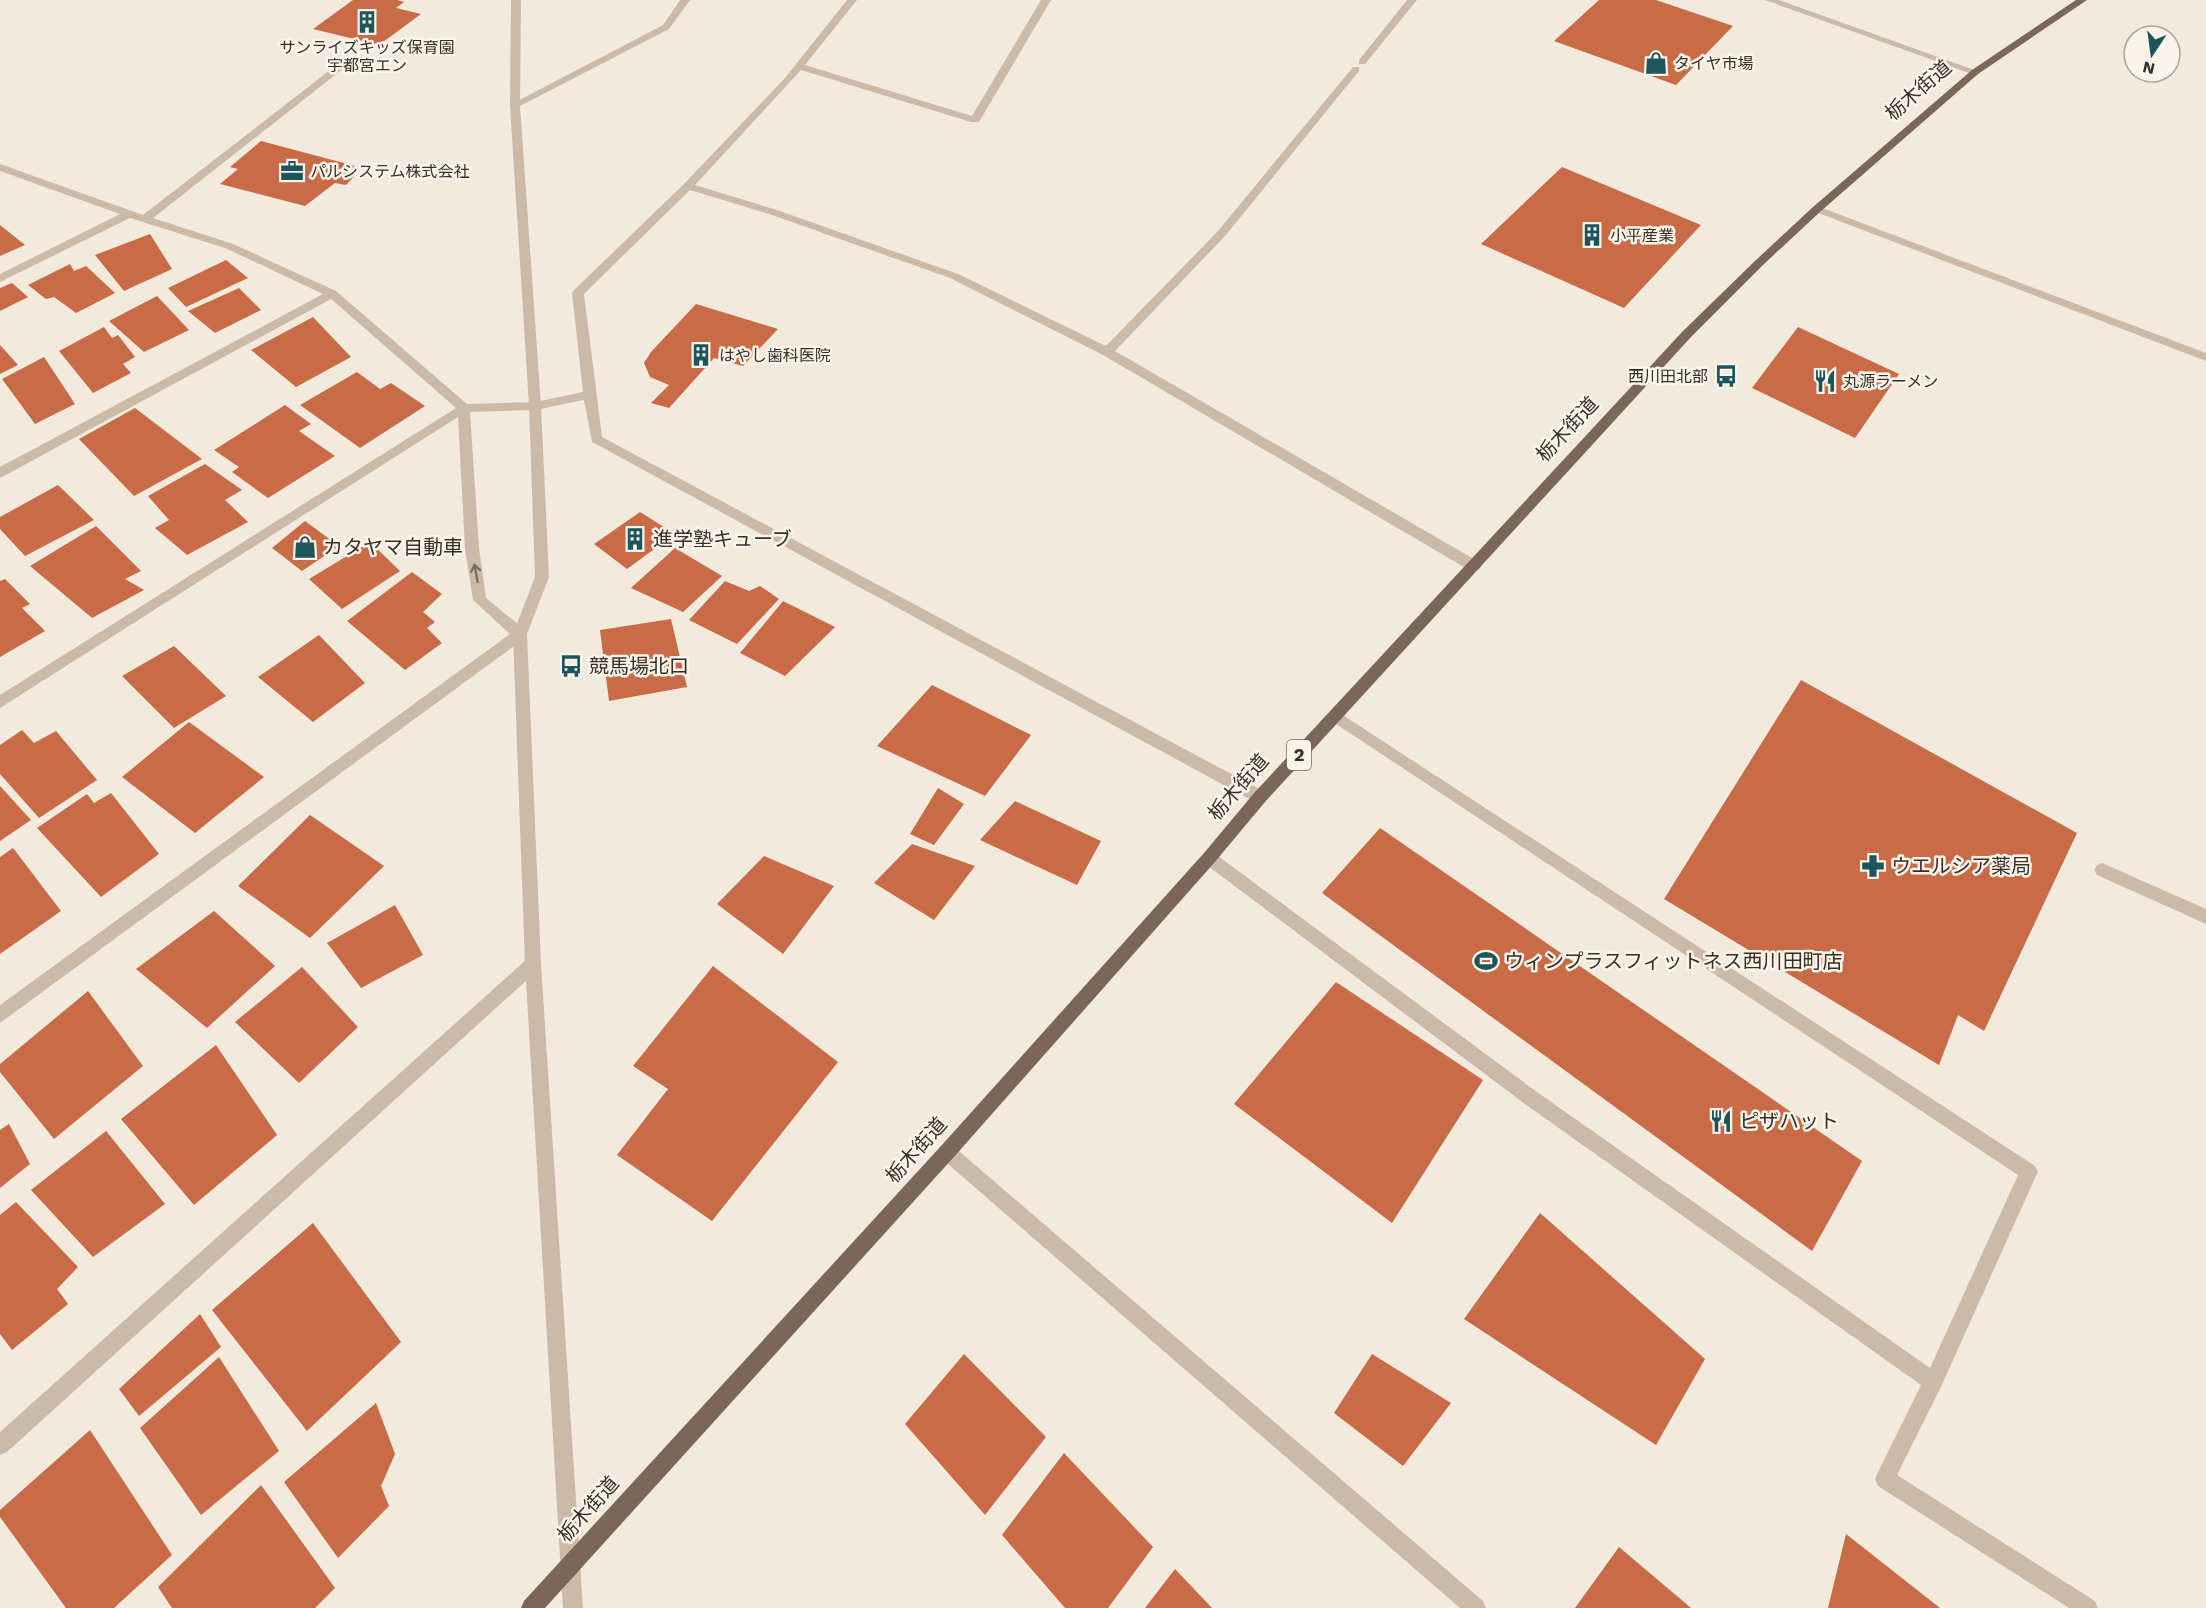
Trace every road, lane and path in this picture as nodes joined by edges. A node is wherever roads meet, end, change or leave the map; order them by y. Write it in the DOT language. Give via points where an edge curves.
graph roads {
  1 [pos="516,0"];
  2 [pos="685,0"];
  3 [pos="852,0"];
  4 [pos="1046,0"];
  5 [pos="1412,0"];
  6 [pos="1770,0"];
  7 [pos="2082,0"];
  8 [pos="346,62"];
  9 [pos="800,66"];
  10 [pos="1975,72"];
  11 [pos="515,105"];
  12 [pos="0,166"];
  13 [pos="688,186"];
  14 [pos="1817,209"];
  15 [pos="129,213"];
  16 [pos="145,219"];
  17 [pos="0,278"];
  18 [pos="333,294"];
  19 [pos="1107,352"];
  20 [pos="2206,357"];
  21 [pos="589,395"];
  22 [pos="535,406"];
  23 [pos="464,408"];
  24 [pos="0,473"];
  25 [pos="1474,566"];
  26 [pos="520,634"];
  27 [pos="0,702"];
  28 [pos="1335,716"];
  29 [pos="1260,797"];
  30 [pos="1209,858"];
  31 [pos="2102,870"];
  32 [pos="2206,917"];
  33 [pos="533,964"];
  34 [pos="0,1015"];
  35 [pos="947,1152"];
  36 [pos="1933,1382"];
  37 [pos="0,1444"];
  38 [pos="570,1566"];
  39 [pos="531,1608"];
  40 [pos="573,1608"];
  41 [pos="1476,1608"];
  42 [pos="2088,1608"];
  1 -- 11 [label="street"];
  2 -- 11 [label="street" via="666,27"];
  3 -- 9 [label="street"];
  4 -- 9 [label="street" via="975,120"];
  5 -- 19 [label="street" via="1222,233"];
  6 -- 10 [label="street"];
  7 -- 10 [label="main road, 栃木街道 / 2"];
  8 -- 16 [label="street"];
  9 -- 13 [label="street"];
  10 -- 14 [label="main road, 栃木街道 / 2"];
  11 -- 22 [label="street"];
  12 -- 15 [label="street"];
  13 -- 19 [label="street" via="954,276"];
  13 -- 21 [label="street" via="578,293"];
  14 -- 20 [label="street"];
  14 -- 25 [label="main road, 栃木街道 / 2" via="1687,334"];
  15 -- 16 [label="street"];
  15 -- 17 [label="street"];
  16 -- 18 [label="street" via="229,246"];
  18 -- 23 [label="street"];
  18 -- 24 [label="street"];
  19 -- 25 [label="street"];
  21 -- 22 [label="street"];
  21 -- 29 [label="street" via="596,439"];
  22 -- 23 [label="street"];
  22 -- 26 [label="street" via="542,577"];
  26 -- 23 [label="street, one-way" via="480,600 472,548"];
  23 -- 27 [label="street"];
  25 -- 28 [label="main road, 栃木街道 / 2"];
  26 -- 33 [label="street"];
  26 -- 34 [label="street"];
  28 -- 29 [label="main road, 栃木街道 / 2"];
  28 -- 36 [label="street" via="2030,1172"];
  29 -- 30 [label="main road, 栃木街道 / 2"];
  30 -- 35 [label="main road, 栃木街道 / 2"];
  30 -- 36 [label="street" via="1531,1098"];
  31 -- 32 [label="street"];
  33 -- 37 [label="street"];
  33 -- 38 [label="street"];
  35 -- 38 [label="main road, 栃木街道 / 2"];
  35 -- 41 [label="street"];
  36 -- 42 [label="street" via="1885,1479"];
  38 -- 39 [label="main road, 栃木街道 / 2"];
  38 -- 40 [label="street"];
}
